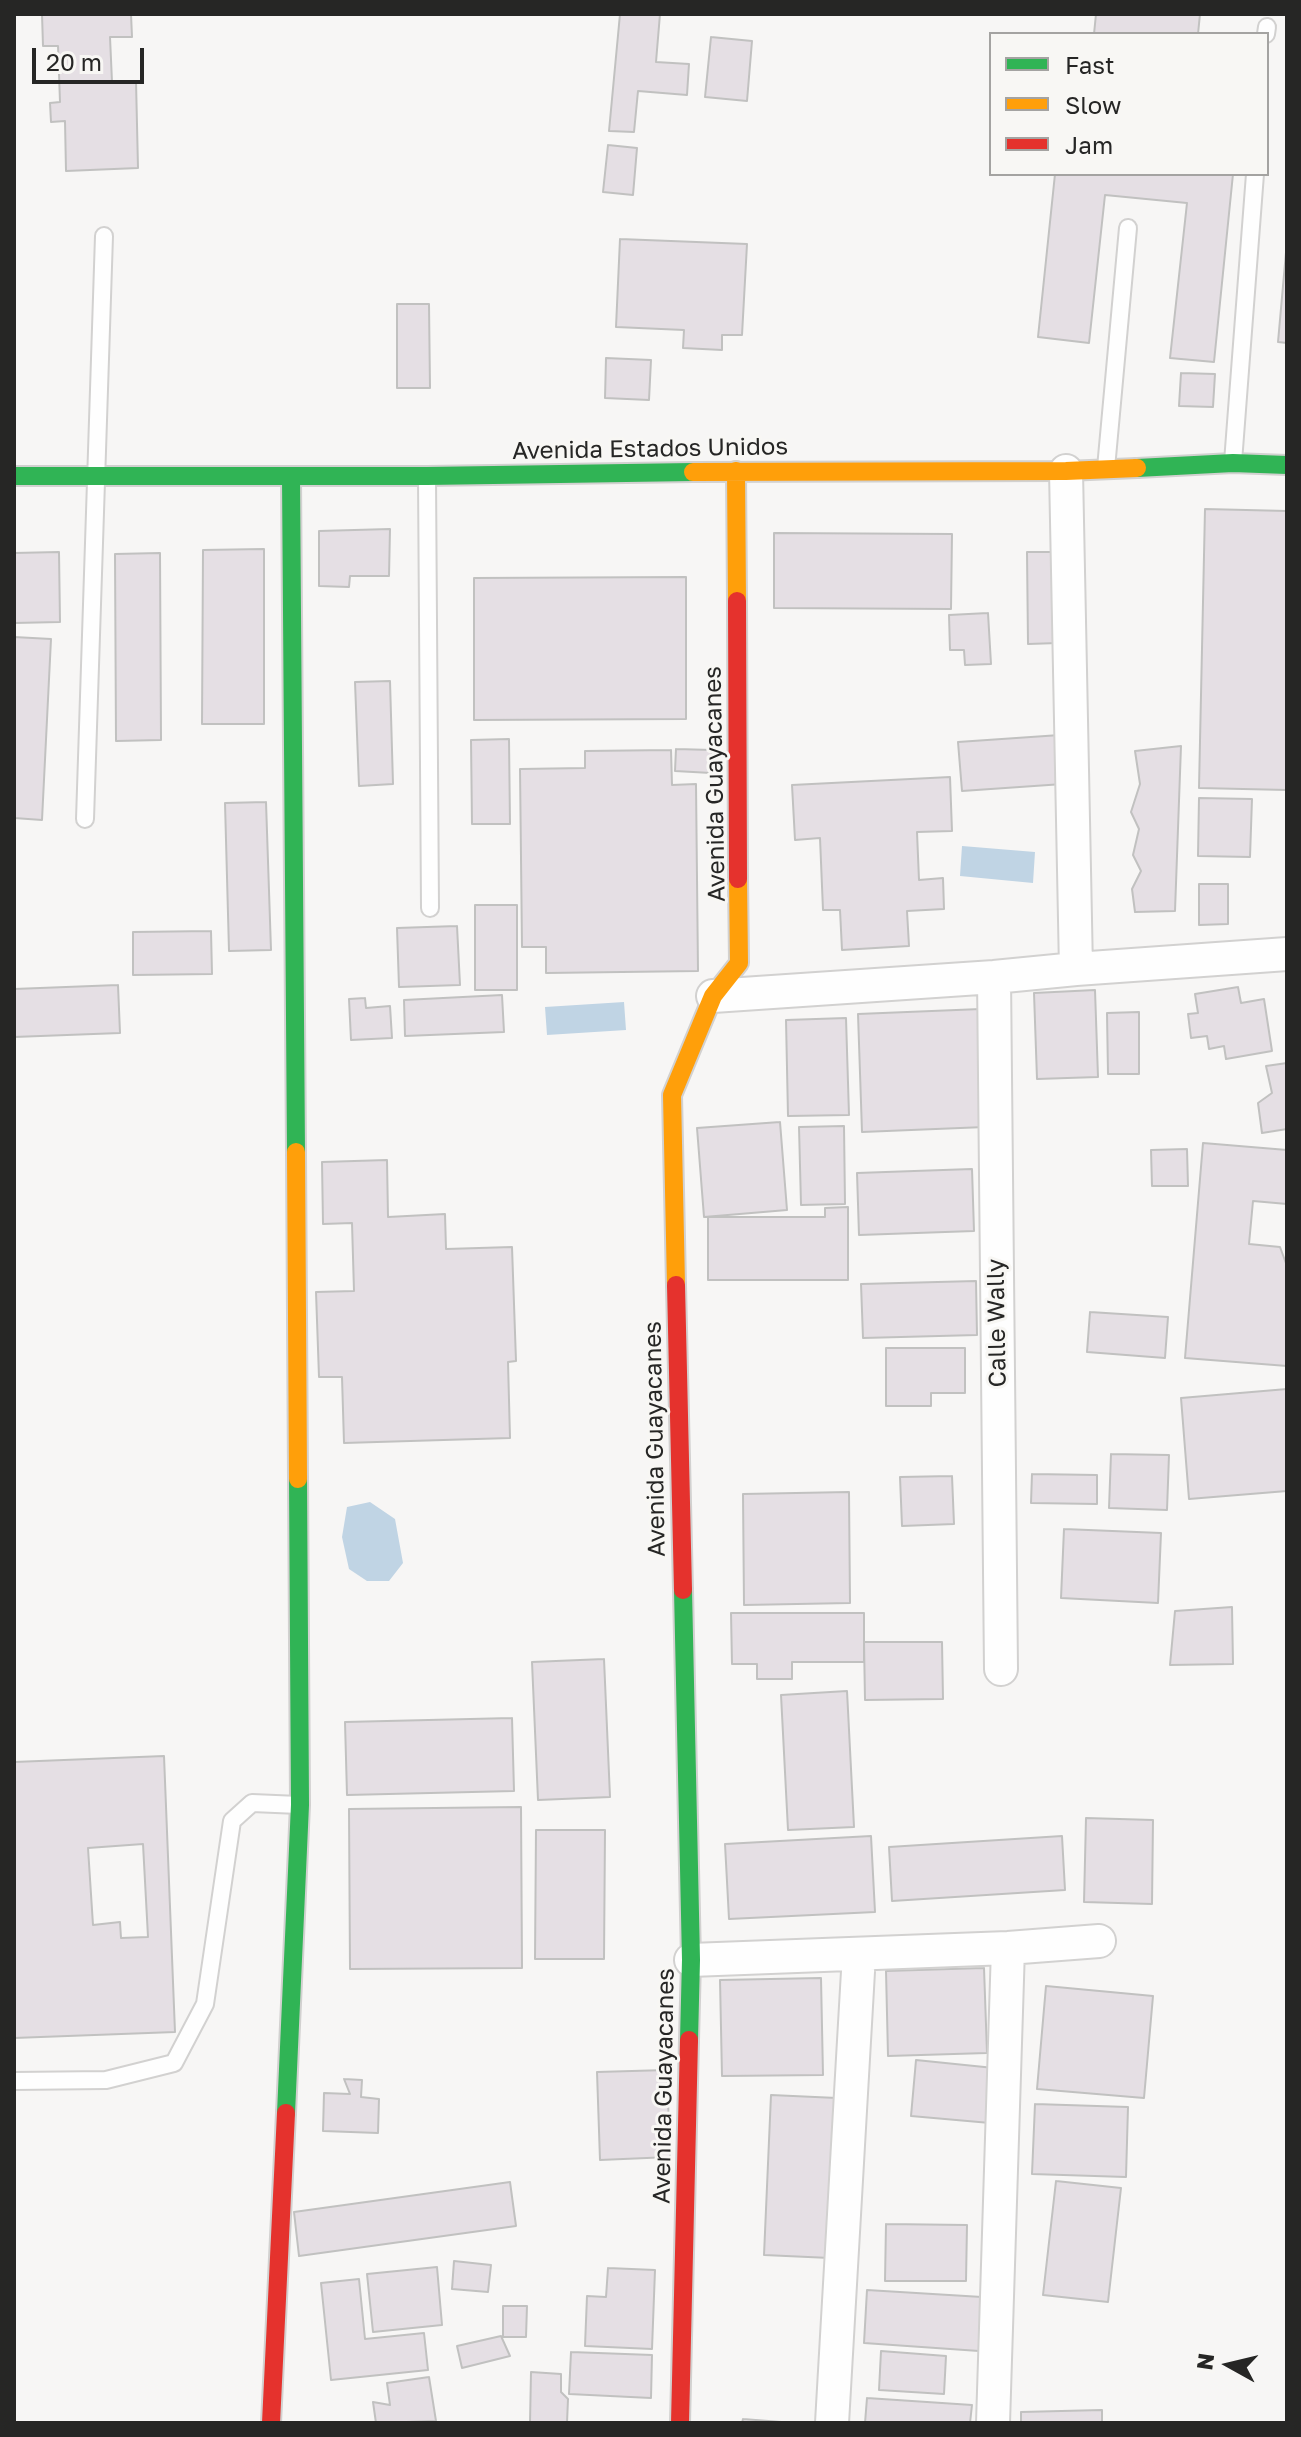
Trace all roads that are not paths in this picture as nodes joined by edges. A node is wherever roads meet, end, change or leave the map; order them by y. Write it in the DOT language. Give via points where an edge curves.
graph roads {
  1 [pos="1255,176"];
  2 [pos="1128,228"];
  3 [pos="104,236"];
  4 [pos="1233,463"];
  5 [pos="1287,465"];
  6 [pos="1106,470"];
  7 [pos="736,471"];
  8 [pos="1066,471"];
  9 [pos="14,476"];
  10 [pos="95,476"];
  11 [pos="427,476"];
  12 [pos="291,477"];
  13 [pos="85,819"];
  14 [pos="430,908"];
  15 [pos="1287,954"];
  16 [pos="1076,969"];
  17 [pos="994,977"];
  18 [pos="713,996"];
  19 [pos="1001,1669"];
  20 [pos="300,1805"];
  21 [pos="1099,1941"];
  22 [pos="1008,1948"];
  23 [pos="859,1954"];
  24 [pos="691,1960"];
  25 [pos="14,2081"];
  26 [pos="271,2423"];
  27 [pos="680,2423"];
  28 [pos="832,2423"];
  29 [pos="993,2423"];
  1 -- 4 [label="lane"];
  2 -- 6 [label="lane"];
  3 -- 10 [label="lane"];
  4 -- 5 [label="street, Avenida Estados Unidos"];
  4 -- 6 [label="street, Avenida Estados Unidos"];
  6 -- 8 [label="street, Avenida Estados Unidos"];
  7 -- 8 [label="street, Avenida Estados Unidos"];
  7 -- 11 [label="street, Avenida Estados Unidos"];
  7 -- 18 [label="street, Avenida Guayacanes" via="739,963"];
  8 -- 16 [label="street"];
  9 -- 10 [label="street, Avenida Estados Unidos"];
  10 -- 12 [label="street, Avenida Estados Unidos"];
  10 -- 13 [label="lane"];
  11 -- 12 [label="street, Avenida Estados Unidos"];
  11 -- 14 [label="lane"];
  12 -- 20 [label="street"];
  15 -- 16 [label="street"];
  16 -- 17 [label="street"];
  17 -- 18 [label="street"];
  17 -- 19 [label="street, Calle Wally"];
  18 -- 24 [label="street, Avenida Guayacanes" via="672,1095"];
  20 -- 25 [label="lane" via="252,1803 232,1821 205,2004 174,2063 106,2080"];
  20 -- 26 [label="street"];
  21 -- 22 [label="street"];
  22 -- 23 [label="street"];
  22 -- 29 [label="street"];
  23 -- 24 [label="street"];
  23 -- 28 [label="street"];
  24 -- 27 [label="street, Avenida Guayacanes"];
}
